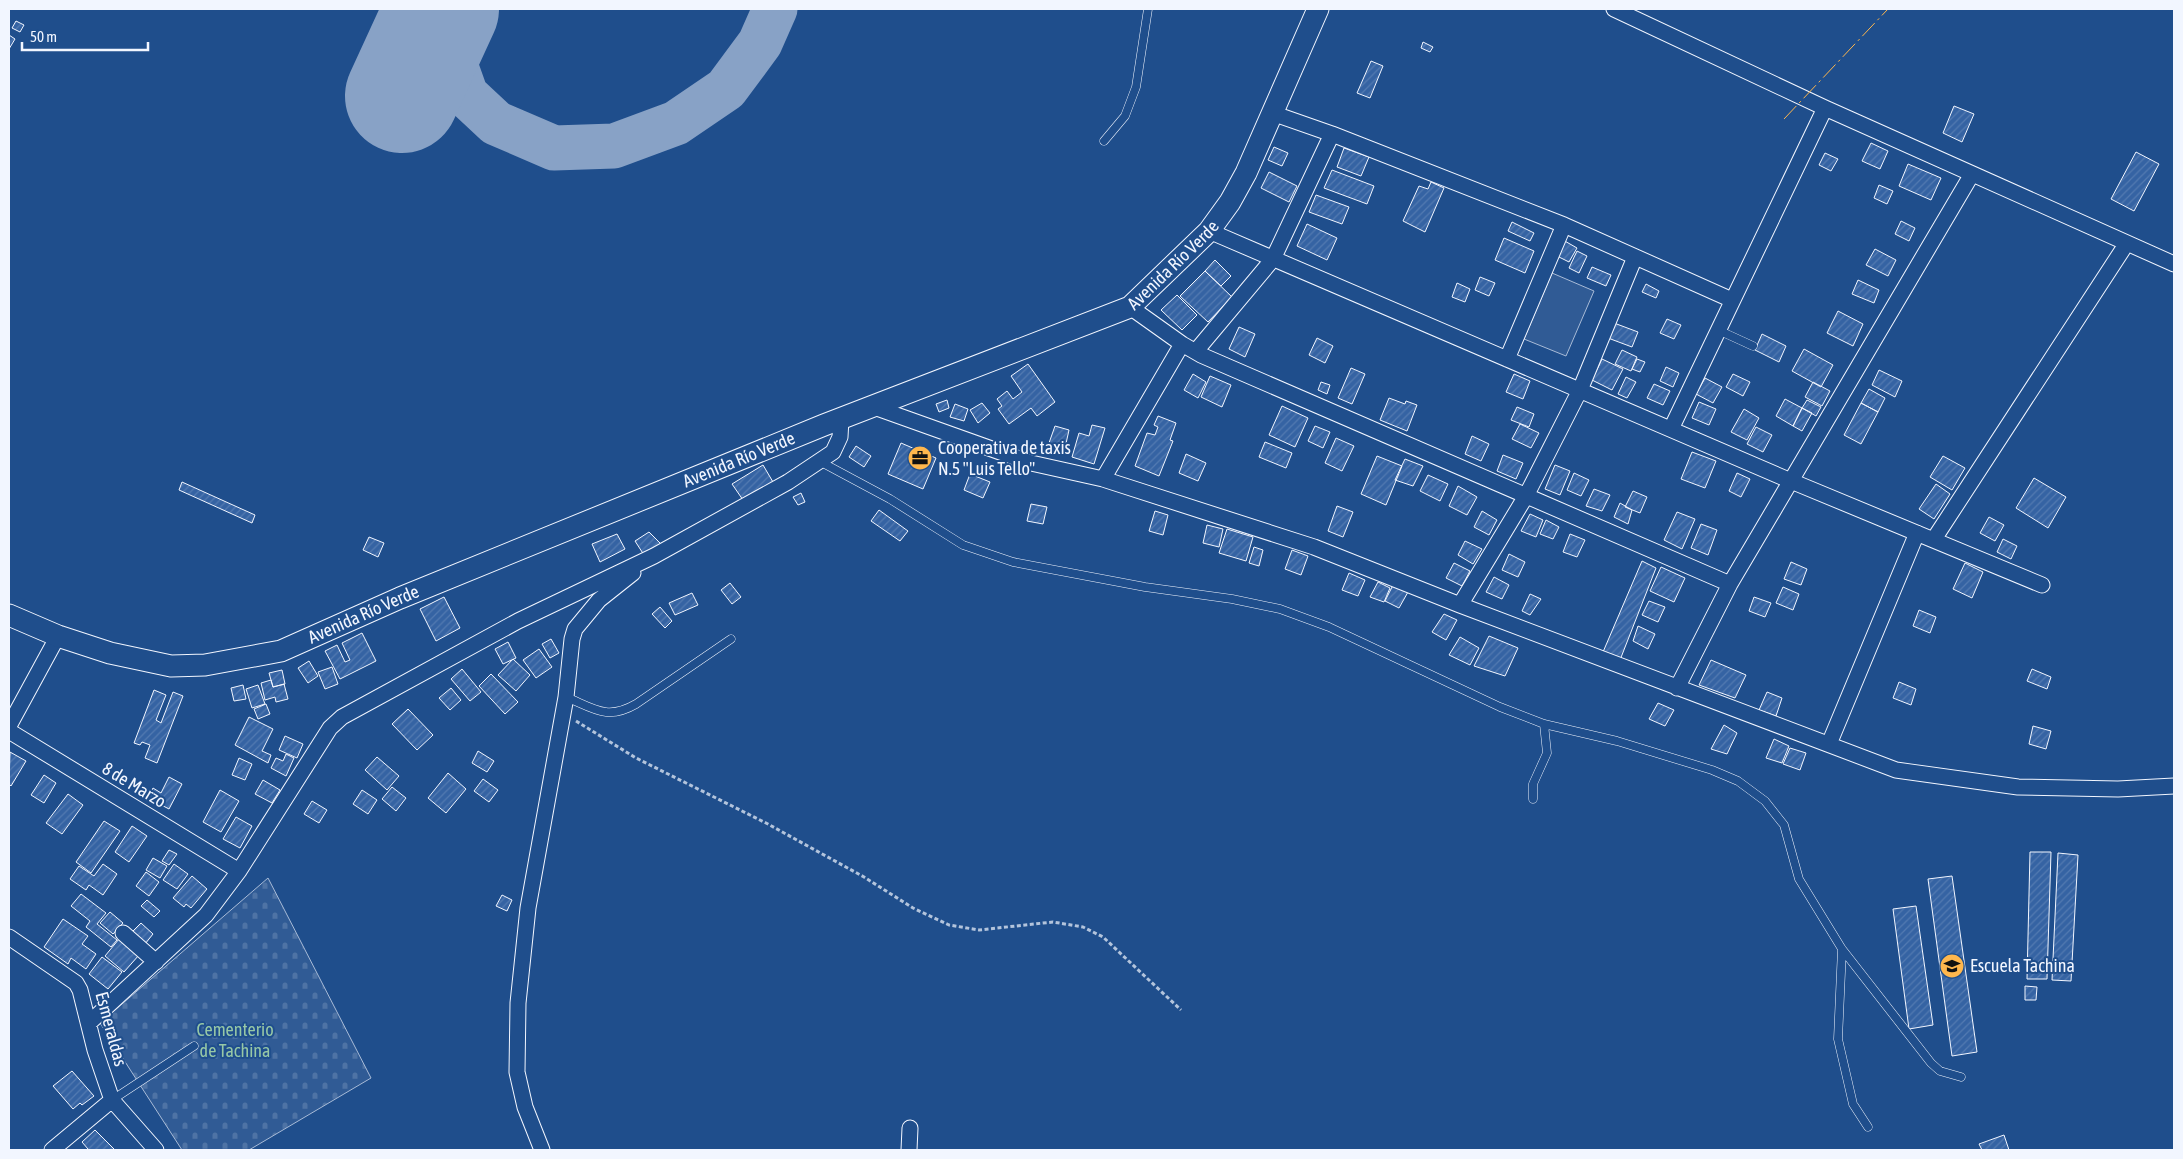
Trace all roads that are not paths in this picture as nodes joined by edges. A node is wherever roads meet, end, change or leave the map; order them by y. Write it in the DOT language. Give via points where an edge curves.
graph roads {
  1 [pos="1148,9"];
  2 [pos="1318,9"];
  3 [pos="1614,9"];
  4 [pos="1825,108"];
  5 [pos="1272,113"];
  6 [pos="1332,134"];
  7 [pos="1104,141"];
  8 [pos="1972,174"];
  9 [pos="1564,225"];
  10 [pos="1209,231"];
  11 [pos="2127,243"];
  12 [pos="1636,257"];
  13 [pos="1273,259"];
  14 [pos="2174,264"];
  15 [pos="1732,300"];
  16 [pos="1130,307"];
  17 [pos="1718,330"];
  18 [pos="1182,344"];
  19 [pos="1753,346"];
  20 [pos="1196,351"];
  21 [pos="1507,359"];
  22 [pos="1580,390"];
  23 [pos="874,407"];
  24 [pos="841,419"];
  25 [pos="1670,429"];
  26 [pos="821,462"];
  27 [pos="1103,479"];
  28 [pos="1791,481"];
  29 [pos="1526,496"];
  30 [pos="1918,533"];
  31 [pos="1934,539"];
  32 [pos="654,556"];
  33 [pos="1730,584"];
  34 [pos="2042,585"];
  35 [pos="1460,605"];
  36 [pos="9,615"];
  37 [pos="58,636"];
  38 [pos="731,639"];
  39 [pos="1677,688"];
  40 [pos="566,697"];
  41 [pos="1544,724"];
  42 [pos="9,726"];
  43 [pos="9,731"];
  44 [pos="1828,744"];
  45 [pos="2174,786"];
  46 [pos="1533,799"];
  47 [pos="239,871"];
  48 [pos="122,933"];
  49 [pos="9,938"];
  50 [pos="1842,949"];
  51 [pos="156,962"];
  52 [pos="88,1023"];
  53 [pos="194,1046"];
  54 [pos="1961,1077"];
  55 [pos="112,1100"];
  56 [pos="1868,1127"];
  57 [pos="910,1128"];
  58 [pos="52,1150"];
  59 [pos="156,1150"];
  60 [pos="542,1150"];
  61 [pos="909,1150"];
  1 -- 7 [label="lane" via="1136,87 1125,116"];
  2 -- 5 [label="main road, Avenida Río Verde"];
  3 -- 4 [label="street"];
  4 -- 8 [label="street"];
  4 -- 15 [label="street"];
  5 -- 6 [label="street"];
  5 -- 10 [label="main road, Avenida Río Verde" via="1246,174"];
  6 -- 9 [label="street"];
  6 -- 13 [label="street"];
  8 -- 11 [label="street"];
  8 -- 28 [label="street"];
  9 -- 12 [label="street"];
  9 -- 21 [label="street"];
  10 -- 13 [label="street"];
  10 -- 16 [label="main road, Avenida Río Verde"];
  11 -- 14 [label="street"];
  11 -- 31 [label="street"];
  12 -- 15 [label="street"];
  12 -- 22 [label="street"];
  13 -- 20 [label="street"];
  13 -- 21 [label="street"];
  15 -- 17 [label="street"];
  16 -- 18 [label="street"];
  16 -- 23 [label="main road, Avenida Río Verde"];
  17 -- 19 [label="lane"];
  17 -- 25 [label="street"];
  18 -- 20 [label="street"];
  18 -- 27 [label="street"];
  20 -- 29 [label="street"];
  21 -- 22 [label="street"];
  22 -- 25 [label="street"];
  22 -- 29 [label="street"];
  23 -- 24 [label="main road, Avenida Río Verde"];
  23 -- 27 [label="street" via="1031,462"];
  24 -- 26 [label="street" via="837,445"];
  24 -- 37 [label="main road, Avenida Río Verde" via="400,598 281,651 206,665 171,666 110,653"];
  25 -- 28 [label="street"];
  26 -- 32 [label="street"];
  26 -- 41 [label="lane" via="890,499 963,545 1013,562 1280,609 1329,627 1500,708"];
  27 -- 35 [label="street" via="1314,547"];
  28 -- 30 [label="street"];
  28 -- 33 [label="street"];
  29 -- 33 [label="street"];
  29 -- 35 [label="street"];
  30 -- 31 [label="street"];
  30 -- 44 [label="street"];
  31 -- 34 [label="street"];
  32 -- 40 [label="street" via="598,600 576,629"];
  32 -- 47 [label="street" via="518,621 342,717 330,728"];
  33 -- 39 [label="street"];
  35 -- 39 [label="street"];
  36 -- 37 [label="main road, Avenida Río Verde"];
  37 -- 42 [label="street"];
  38 -- 40 [label="lane" via="628,709 608,714"];
  39 -- 44 [label="street"];
  40 -- 60 [label="street" via="528,908 518,1003 517,1072 525,1107"];
  41 -- 46 [label="lane" via="1547,753 1533,784"];
  41 -- 50 [label="lane" via="1617,741 1712,770 1738,781 1765,801 1784,825 1799,879"];
  43 -- 47 [label="street, 8 de Marzo"];
  44 -- 45 [label="street" via="1896,770 1968,782 2018,787 2109,789"];
  47 -- 51 [label="street" via="206,915"];
  48 -- 51 [label="street"];
  49 -- 52 [label="street, Esmeraldas" via="76,983"];
  50 -- 54 [label="lane" via="1931,1063 1940,1071"];
  50 -- 56 [label="lane" via="1838,1039 1854,1104"];
  51 -- 52 [label="street"];
  52 -- 55 [label="street, Esmeraldas"];
  53 -- 55 [label="lane"];
  55 -- 58 [label="street"];
  55 -- 59 [label="street, Esmeraldas"];
  57 -- 61 [label="street"];
}
